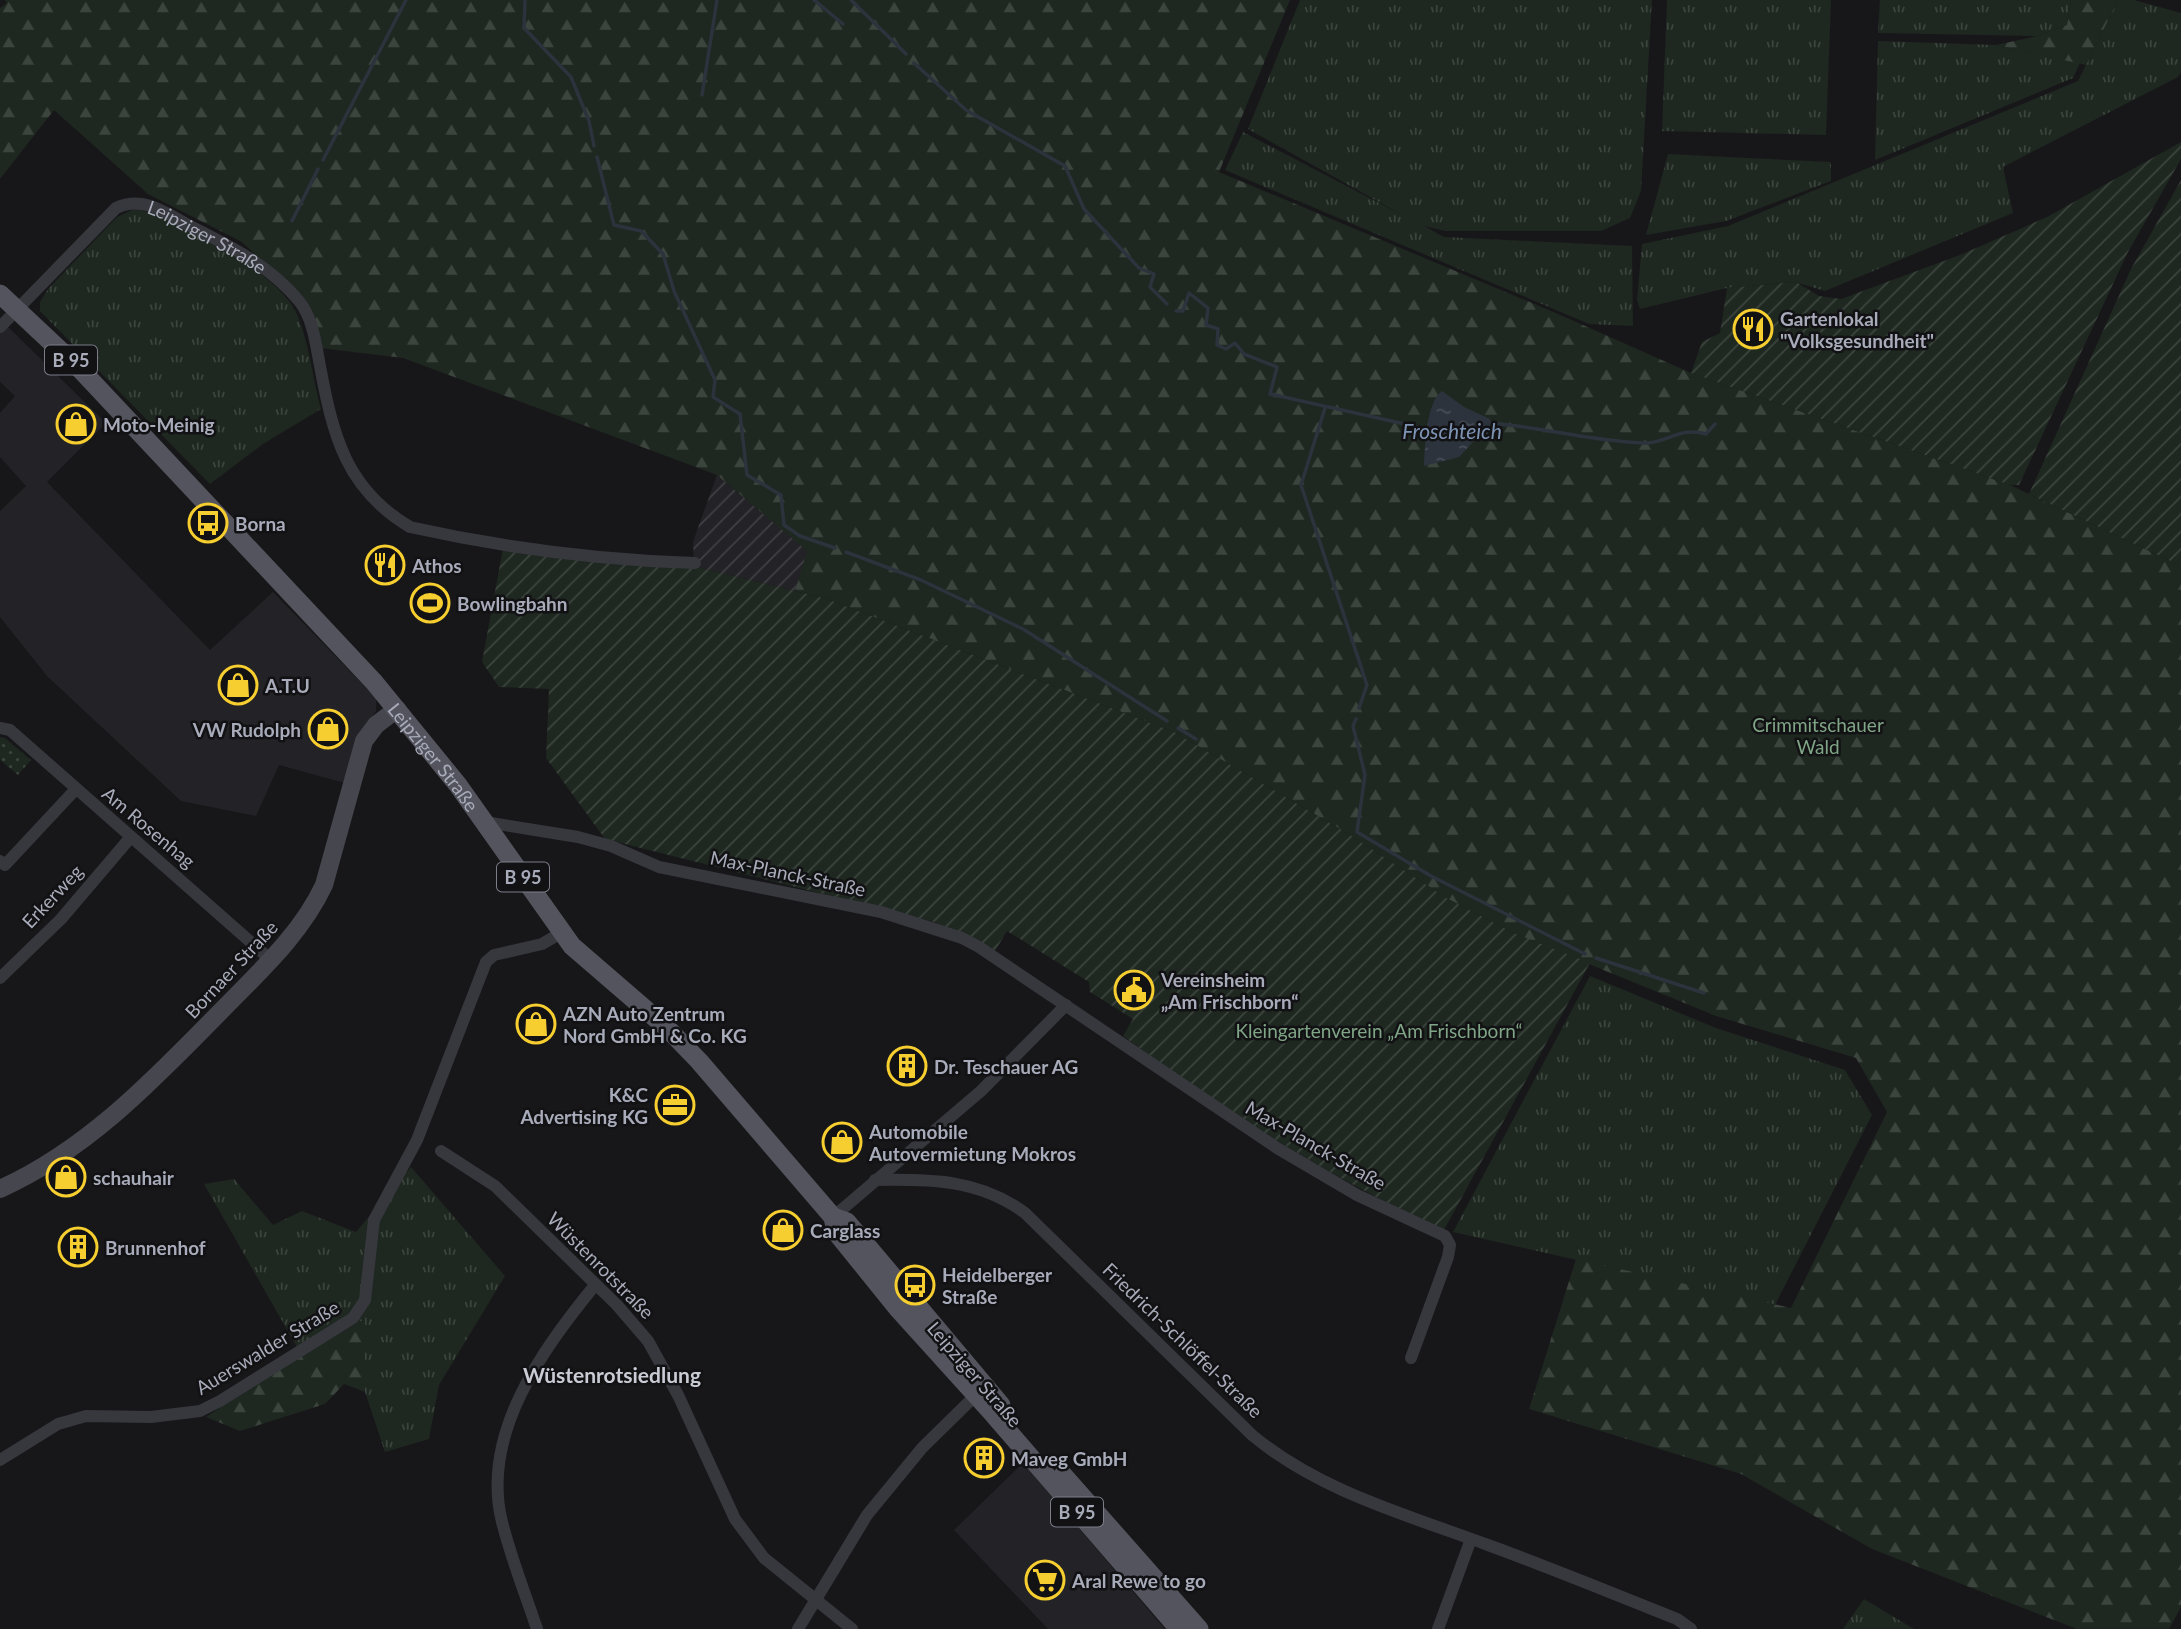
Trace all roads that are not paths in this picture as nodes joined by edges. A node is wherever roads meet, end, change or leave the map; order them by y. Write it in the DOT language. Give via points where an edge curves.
graph roads {
  1 [pos="0,294"];
  2 [pos="17,310"];
  3 [pos="0,327"];
  4 [pos="695,564"];
  5 [pos="397,709"];
  6 [pos="0,728"];
  7 [pos="75,790"];
  8 [pos="485,822"];
  9 [pos="130,838"];
  10 [pos="0,861"];
  11 [pos="561,933"];
  12 [pos="271,960"];
  13 [pos="0,978"];
  14 [pos="1066,1006"];
  15 [pos="441,1151"];
  16 [pos="875,1180"];
  17 [pos="0,1189"];
  18 [pos="833,1217"];
  19 [pos="595,1285"];
  20 [pos="1411,1358"];
  21 [pos="981,1390"];
  22 [pos="0,1460"];
  23 [pos="1471,1539"];
  24 [pos="816,1598"];
  25 [pos="537,1629"];
  26 [pos="798,1629"];
  27 [pos="852,1629"];
  28 [pos="1179,1629"];
  29 [pos="1199,1629"];
  30 [pos="1438,1629"];
  31 [pos="1691,1629"];
  1 -- 2 [label="main road, Leipziger Straße / B 95"];
  2 -- 3 [label="street"];
  2 -- 4 [label="street, Leipziger Straße" via="116,208 141,202 254,258 300,302 311,323 344,457 359,485 394,518 410,527 527,549"];
  2 -- 5 [label="main road, Leipziger Straße / B 95" via="89,378"];
  5 -- 8 [label="main road, Leipziger Straße / B 95"];
  5 -- 12 [label="main road, Bornaer Straße" via="376,724 364,741 324,885 315,904"];
  6 -- 7 [label="street, Am Rosenhag" via="10,730"];
  7 -- 9 [label="street, Am Rosenhag"];
  7 -- 10 [label="street" via="5,865"];
  8 -- 11 [label="main road, Leipziger Straße / B 95"];
  8 -- 14 [label="street, Max-Planck-Straße" via="578,836 659,867 920,923 979,947"];
  9 -- 12 [label="street, Am Rosenhag"];
  9 -- 13 [label="street, Erkerweg" via="61,919"];
  11 -- 18 [label="main road, Leipziger Straße / B 95" via="699,1060"];
  11 -- 22 [label="street, Auerswalder Straße" via="486,962 417,1140 374,1220 365,1300 353,1318 200,1411 151,1417 86,1416 58,1424"];
  12 -- 17 [label="main road, Bornaer Straße" via="142,1092 84,1139"];
  14 -- 16 [label="street" via="981,1091"];
  14 -- 20 [label="street, Max-Planck-Straße" via="1277,1149 1357,1195 1446,1236 1448,1257"];
  15 -- 19 [label="street, Wüstenrotstraße" via="495,1186"];
  16 -- 18 [label="street"];
  16 -- 23 [label="street, Friedrich-Schlöffel-Straße" via="957,1182 1006,1199 1281,1459 1364,1499"];
  18 -- 21 [label="main road, Leipziger Straße / B 95" via="847,1222"];
  19 -- 24 [label="street, Wüstenrotstraße" via="648,1341 735,1520 764,1558"];
  19 -- 25 [label="street" via="561,1327 522,1394 498,1472 501,1520"];
  21 -- 24 [label="street" via="922,1448 867,1515"];
  21 -- 28 [label="main road, Leipziger Straße / B 95"];
  21 -- 29 [label="main road, Leipziger Straße / B 95"];
  23 -- 30 [label="street"];
  23 -- 31 [label="street, Friedrich-Schlöffel-Straße" via="1677,1619"];
  24 -- 26 [label="street"];
  24 -- 27 [label="street, Wüstenrotstraße"];
}
